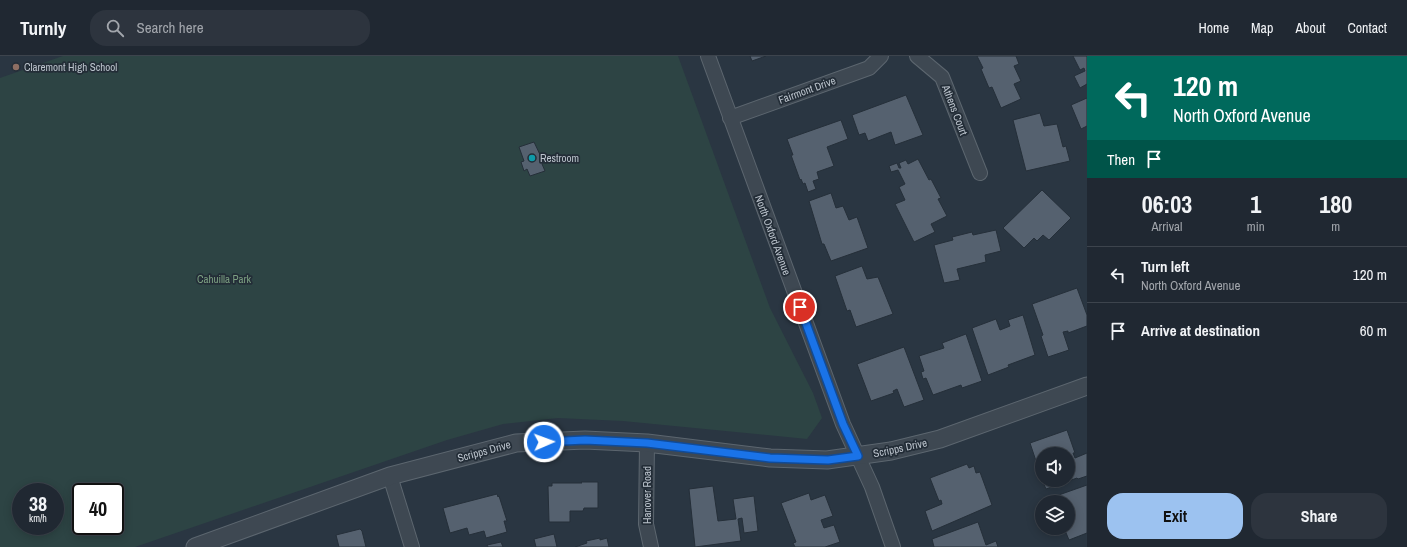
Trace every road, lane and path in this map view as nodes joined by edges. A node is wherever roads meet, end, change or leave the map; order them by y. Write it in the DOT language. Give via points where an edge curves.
graph roads {
  1 [pos="708,56"];
  2 [pos="881,56"];
  3 [pos="917,56"];
  4 [pos="730,118"];
  5 [pos="980,173"];
  6 [pos="1087,386"];
  7 [pos="647,443"];
  8 [pos="858,456"];
  9 [pos="390,476"];
  10 [pos="195,547"];
  11 [pos="412,547"];
  12 [pos="651,547"];
  13 [pos="893,547"];
  1 -- 4 [label="street, North Oxford Avenue"];
  2 -- 4 [label="street, Fairmont Drive" via="869,68"];
  3 -- 5 [label="street, Athens Court" via="942,77"];
  4 -- 8 [label="street, North Oxford Avenue" via="843,424"];
  6 -- 8 [label="street, Scripps Drive" via="940,439"];
  7 -- 8 [label="street, Scripps Drive" via="770,458 828,460"];
  7 -- 9 [label="street, Scripps Drive" via="585,440 516,443"];
  7 -- 12 [label="street, Hanover Road" via="646,524"];
  8 -- 13 [label="street, North Oxford Avenue"];
  9 -- 10 [label="street, Scripps Drive"];
  9 -- 11 [label="street"];
}
